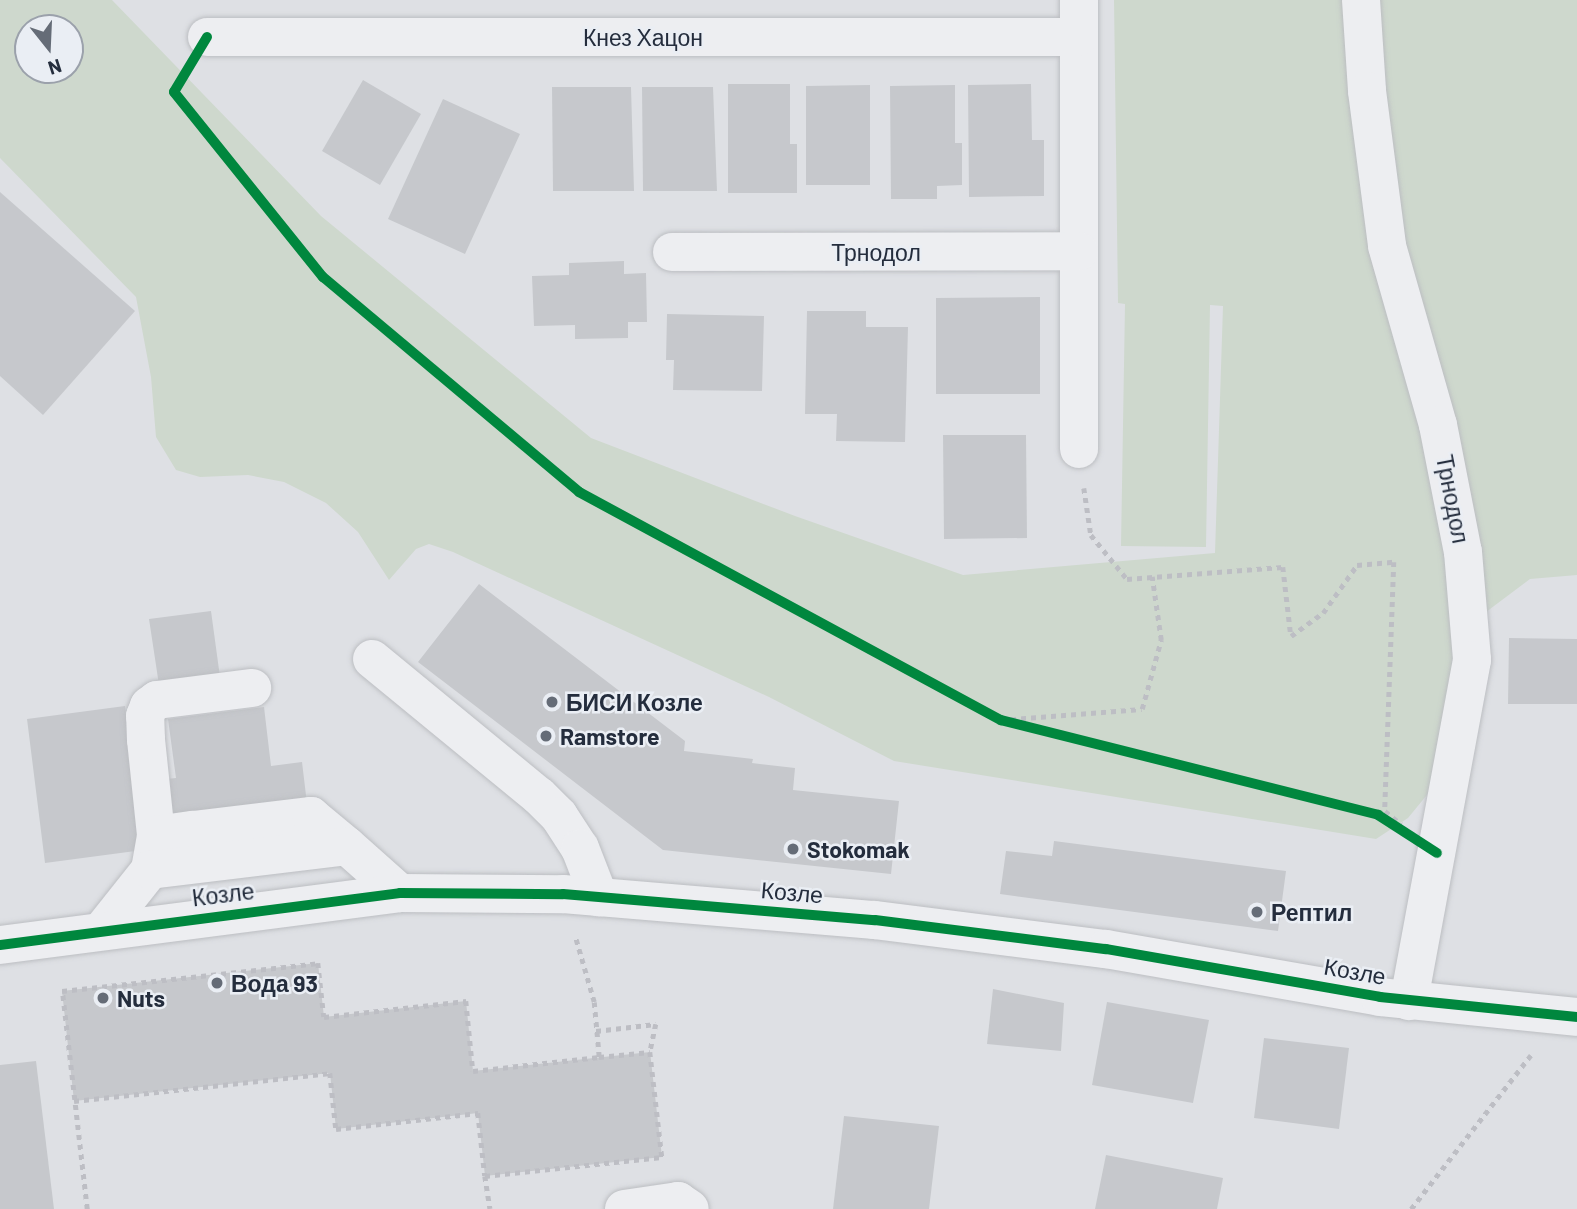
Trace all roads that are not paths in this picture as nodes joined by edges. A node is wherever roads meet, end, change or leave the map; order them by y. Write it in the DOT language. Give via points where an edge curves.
graph roads {
  1 [pos="1361,0"];
  2 [pos="1079,19"];
  3 [pos="207,37"];
  4 [pos="1079,251"];
  5 [pos="672,252"];
  6 [pos="1079,449"];
  7 [pos="372,659"];
  8 [pos="252,688"];
  9 [pos="153,853"];
  10 [pos="400,893"];
  11 [pos="581,895"];
  12 [pos="103,929"];
  13 [pos="0,945"];
  14 [pos="1409,1001"];
  15 [pos="1569,1016"];
  16 [pos="624,1209"];
  17 [pos="690,1209"];
  1 -- 14 [label="street, Трнодол" via="1367,91 1387,246 1438,425 1463,552 1472,660"];
  2 -- 3 [label="street, Кнез Хацон"];
  2 -- 4 [label="street"];
  4 -- 5 [label="street, Трнодол"];
  4 -- 6 [label="street"];
  7 -- 11 [label="street" via="559,816 580,848"];
  8 -- 9 [label="street" via="157,700 149,706 145,716"];
  9 -- 10 [label="street" via="347,846"];
  9 -- 12 [label="street"];
  10 -- 11 [label="street, Козле"];
  10 -- 12 [label="street, Козле"];
  11 -- 14 [label="street, Козле" via="874,920 1106,949"];
  12 -- 13 [label="street, Козле"];
  14 -- 15 [label="street, Козле"];
  16 -- 17 [label="street" via="678,1201"];
}
